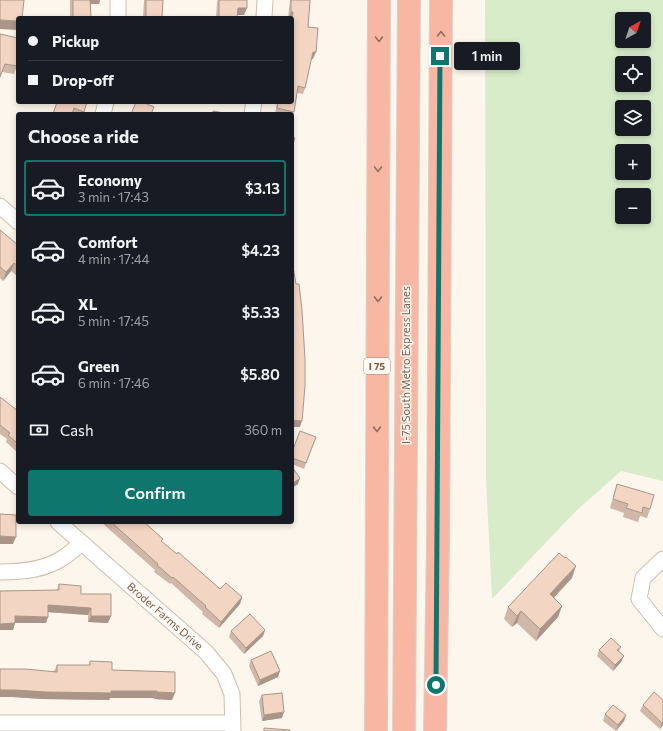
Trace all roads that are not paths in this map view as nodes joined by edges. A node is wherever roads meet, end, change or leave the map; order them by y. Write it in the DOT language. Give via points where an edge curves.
graph roads {
  1 [pos="118,0"];
  2 [pos="265,0"];
  3 [pos="379,0"];
  4 [pos="409,0"];
  5 [pos="441,0"];
  6 [pos="118,16"];
  7 [pos="264,16"];
  8 [pos="0,206"];
  9 [pos="16,220"];
  10 [pos="0,471"];
  11 [pos="16,485"];
  12 [pos="60,524"];
  13 [pos="82,543"];
  14 [pos="663,559"];
  15 [pos="0,572"];
  16 [pos="663,629"];
  17 [pos="0,723"];
  18 [pos="233,727"];
  19 [pos="376,731"];
  20 [pos="404,731"];
  21 [pos="435,731"];
  1 -- 6 [label="street"];
  2 -- 7 [label="street"];
  3 -- 19 [label="highway, I 75, one-way"];
  4 -- 20 [label="highway, I-75 South Metro Express Lanes"];
  21 -- 5 [label="highway, one-way"];
  8 -- 9 [label="street"];
  10 -- 11 [label="street"];
  12 -- 13 [label="street, Broder Farms Drive"];
  13 -- 15 [label="street" via="64,558 49,565 32,570"];
  13 -- 18 [label="street, Broder Farms Drive" via="206,652 224,674 230,687"];
  14 -- 16 [label="street" via="643,578 639,599"];
  17 -- 18 [label="street"];
}
